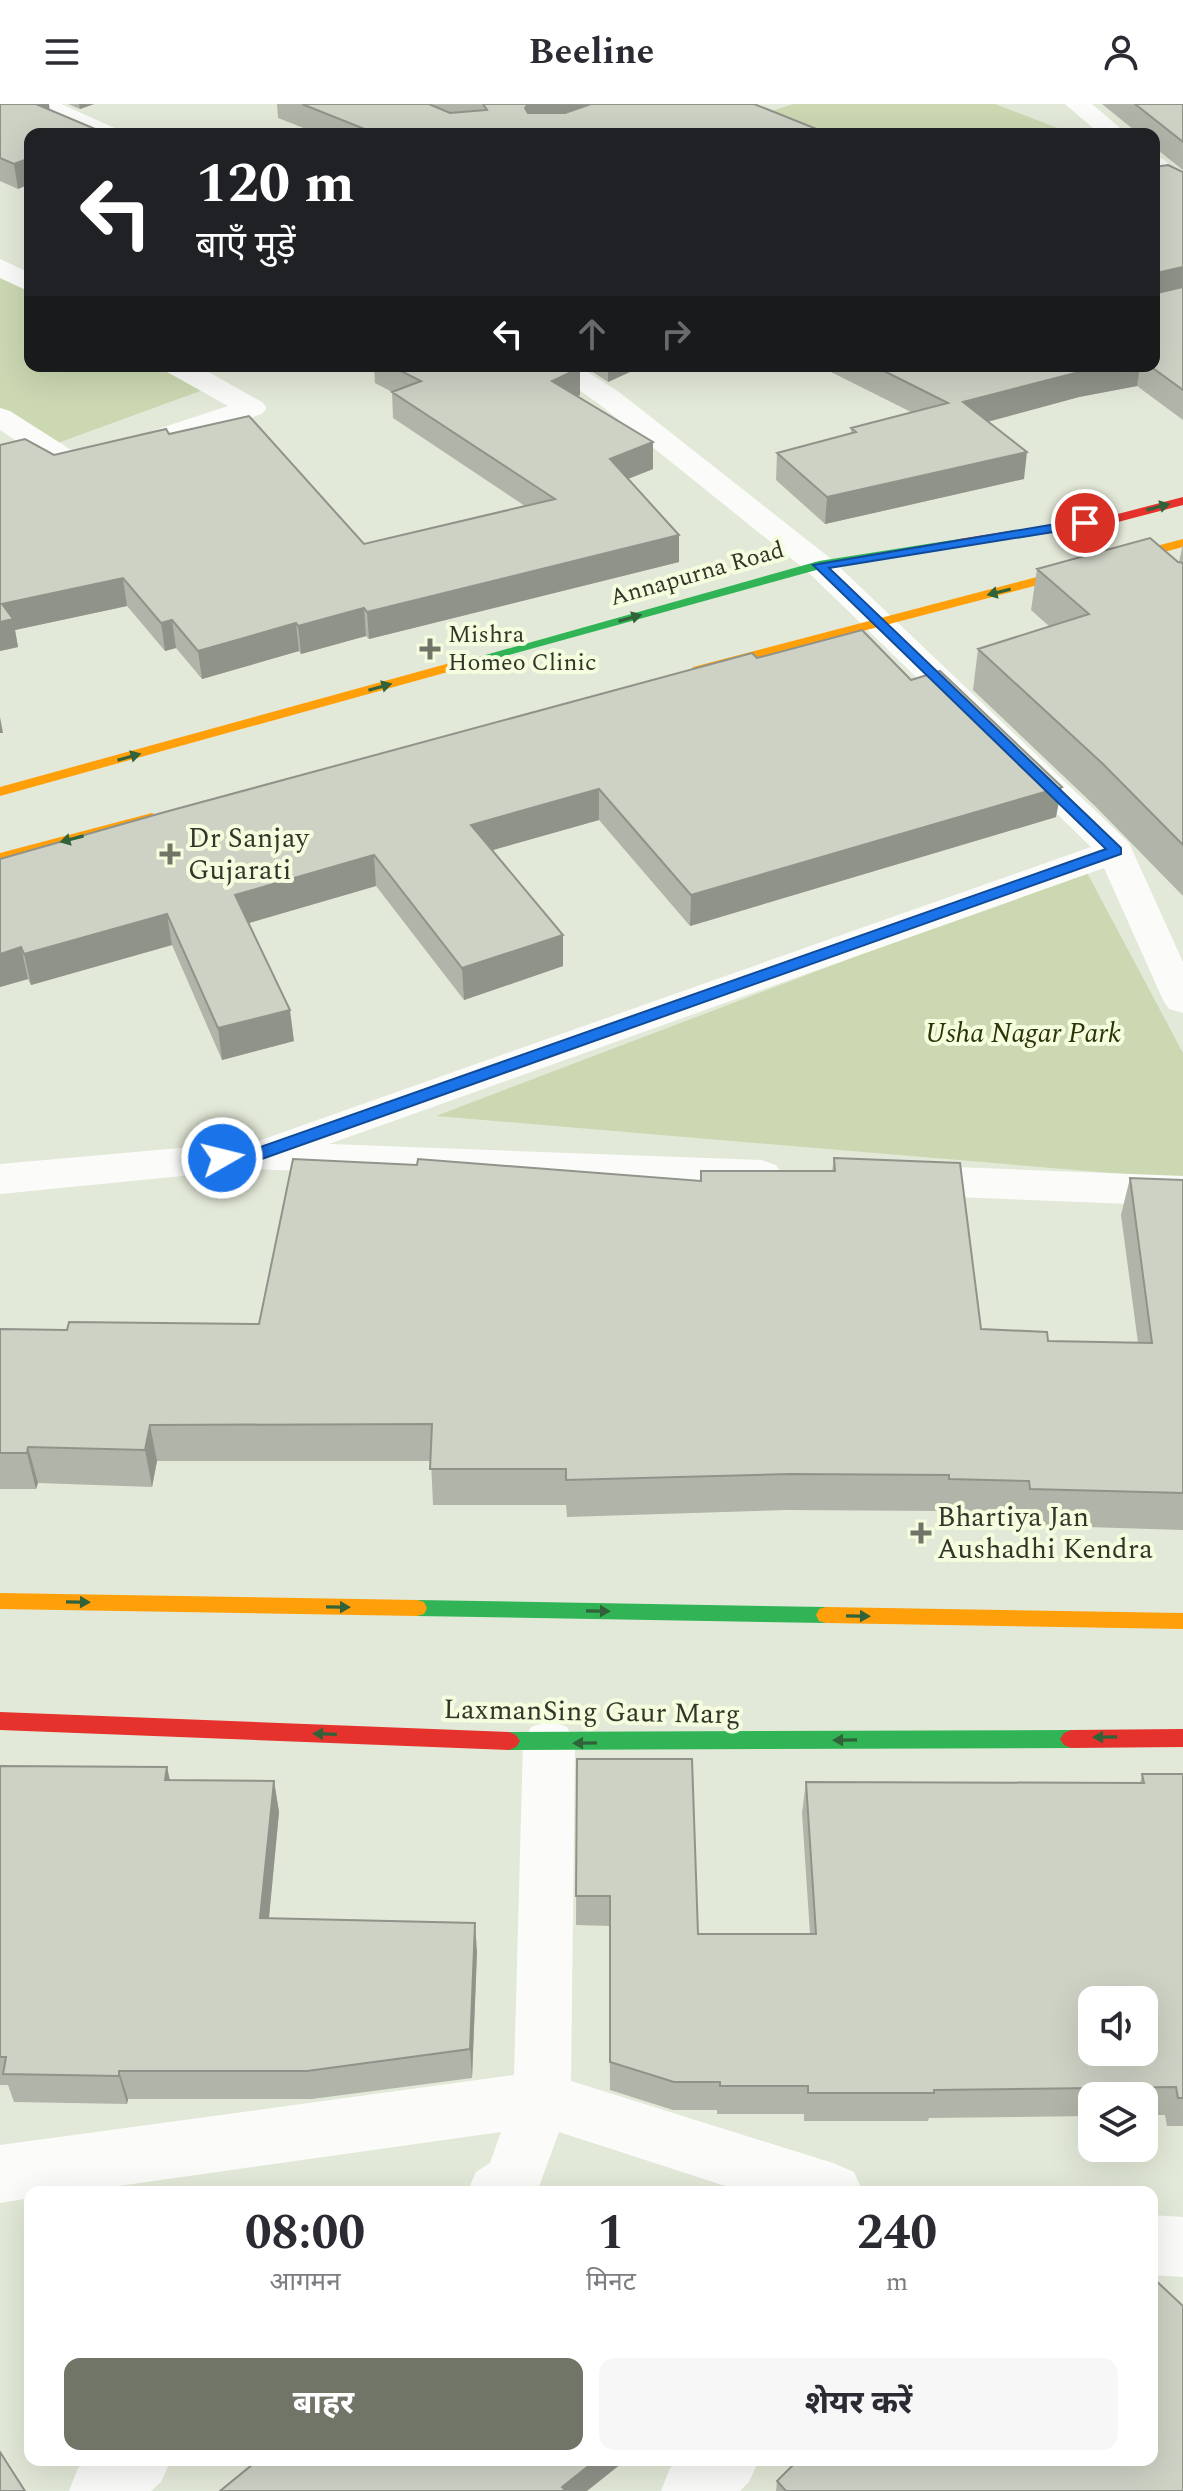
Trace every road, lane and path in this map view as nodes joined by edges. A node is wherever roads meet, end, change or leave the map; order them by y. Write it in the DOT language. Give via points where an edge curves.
graph roads {
  1 [pos="41,104"];
  2 [pos="1077,104"];
  3 [pos="95,128"];
  4 [pos="1107,128"];
  5 [pos="0,267"];
  6 [pos="24,281"];
  7 [pos="188,372"];
  8 [pos="568,372"];
  9 [pos="0,417"];
  10 [pos="1183,501"];
  11 [pos="1183,543"];
  12 [pos="819,565"];
  13 [pos="878,622"];
  14 [pos="678,676"];
  15 [pos="0,792"];
  16 [pos="169,812"];
  17 [pos="1116,851"];
  18 [pos="0,858"];
  19 [pos="1183,1000"];
  20 [pos="253,1155"];
  21 [pos="805,1176"];
  22 [pos="0,1179"];
  23 [pos="868,1179"];
  24 [pos="1183,1191"];
  25 [pos="0,1601"];
  26 [pos="1183,1621"];
  27 [pos="0,1721"];
  28 [pos="1183,1738"];
  29 [pos="549,1743"];
  30 [pos="542,2099"];
  31 [pos="0,2174"];
  32 [pos="506,2186"];
  33 [pos="814,2186"];
  34 [pos="1158,2245"];
  35 [pos="1183,2247"];
  36 [pos="132,2466"];
  37 [pos="720,2466"];
  38 [pos="101,2491"];
  39 [pos="693,2491"];
  1 -- 3 [label="street"];
  2 -- 4 [label="street"];
  5 -- 6 [label="street"];
  7 -- 9 [label="street" via="252,408 75,466"];
  8 -- 12 [label="street" via="609,398"];
  12 -- 10 [label="main road, Annapurna Road, one-way" via="1114,519"];
  11 -- 13 [label="main road, one-way" via="1152,565"];
  12 -- 13 [label="street"];
  15 -- 12 [label="main road, Annapurna Road, one-way"];
  13 -- 14 [label="main road"];
  13 -- 17 [label="street"];
  16 -- 18 [label="main road, one-way"];
  17 -- 19 [label="street"];
  17 -- 20 [label="street"];
  20 -- 21 [label="street"];
  20 -- 22 [label="street"];
  23 -- 24 [label="street"];
  25 -- 26 [label="main road, one-way"];
  29 -- 27 [label="main road, LaxmanSing Gaur Marg, one-way"];
  28 -- 29 [label="main road, LaxmanSing Gaur Marg, one-way"];
  29 -- 30 [label="street"];
  30 -- 31 [label="street"];
  30 -- 32 [label="street" via="512,2182"];
  30 -- 33 [label="street"];
  34 -- 35 [label="street"];
  36 -- 38 [label="street"];
  37 -- 39 [label="street"];
}
